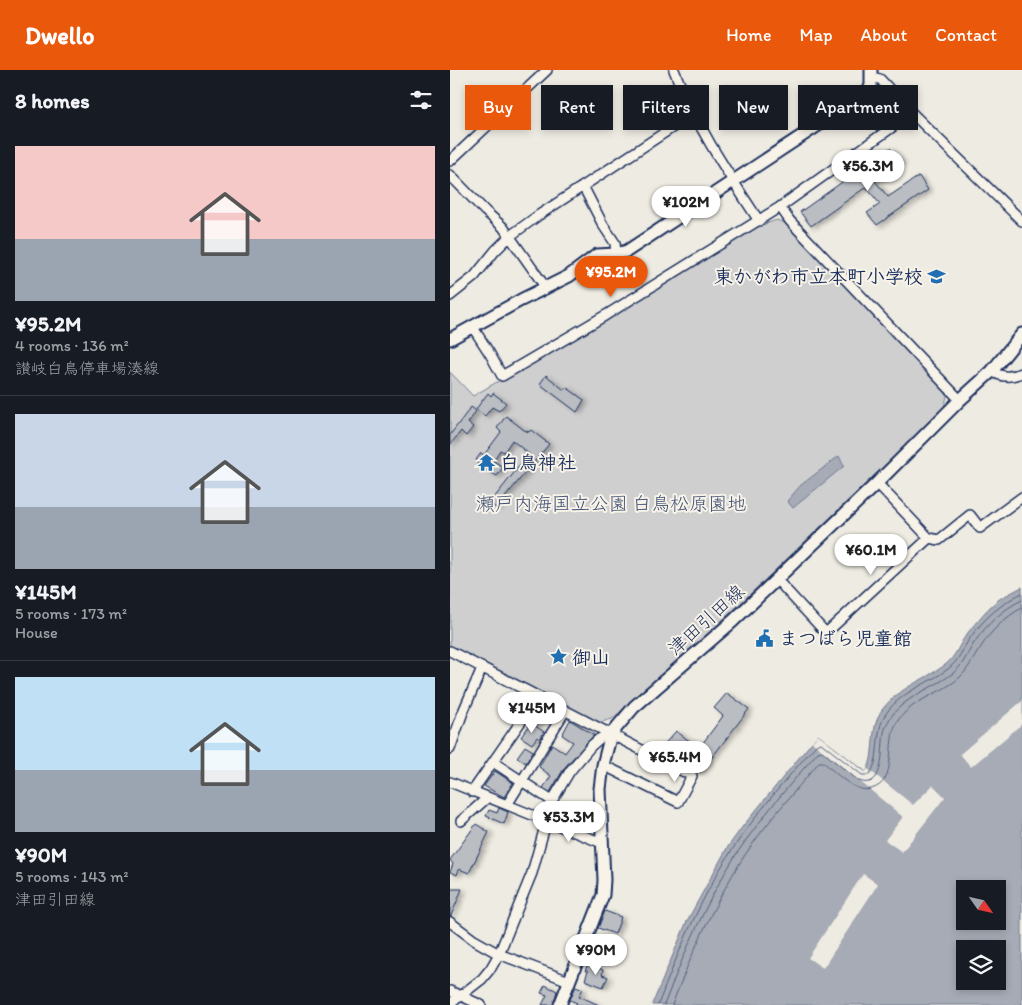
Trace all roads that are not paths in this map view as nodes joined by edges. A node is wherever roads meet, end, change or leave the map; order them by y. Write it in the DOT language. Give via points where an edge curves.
graph roads {
  1 [pos="547,70"];
  2 [pos="674,70"];
  3 [pos="871,73"];
  4 [pos="680,85"];
  5 [pos="886,85"];
  6 [pos="918,119"];
  7 [pos="669,130"];
  8 [pos="702,130"];
  9 [pos="888,130"];
  10 [pos="450,161"];
  11 [pos="450,174"];
  12 [pos="733,180"];
  13 [pos="583,186"];
  14 [pos="780,207"];
  15 [pos="759,221"];
  16 [pos="1022,221"];
  17 [pos="510,236"];
  18 [pos="616,254"];
  19 [pos="546,288"];
  20 [pos="450,296"];
  21 [pos="472,326"];
  22 [pos="1022,334"];
  23 [pos="450,339"];
  24 [pos="992,371"];
  25 [pos="1022,373"];
  26 [pos="960,400"];
  27 [pos="877,483"];
  28 [pos="1022,497"];
  29 [pos="930,538"];
  30 [pos="777,580"];
  31 [pos="450,652"];
  32 [pos="482,668"];
  33 [pos="538,697"];
  34 [pos="565,711"];
  35 [pos="611,734"];
  36 [pos="450,749"];
  37 [pos="493,762"];
  38 [pos="603,765"];
  39 [pos="521,781"];
  40 [pos="450,782"];
  41 [pos="472,792"];
  42 [pos="488,798"];
  43 [pos="552,801"];
  44 [pos="508,805"];
  45 [pos="545,820"];
  46 [pos="461,821"];
  47 [pos="602,843"];
  48 [pos="451,926"];
  49 [pos="499,954"];
  50 [pos="569,981"];
  51 [pos="450,990"];
  52 [pos="461,996"];
  53 [pos="450,1004"];
  54 [pos="481,1005"];
  55 [pos="560,1005"];
  1 -- 10 [label="street"];
  2 -- 4 [label="street"];
  3 -- 5 [label="street"];
  3 -- 12 [label="main road" via="871,86 866,93"];
  6 -- 16 [label="street"];
  7 -- 13 [label="street"];
  8 -- 12 [label="street"];
  9 -- 14 [label="street"];
  11 -- 17 [label="street"];
  12 -- 15 [label="street"];
  12 -- 18 [label="main road" via="627,251"];
  13 -- 17 [label="street"];
  13 -- 18 [label="street" via="615,243"];
  14 -- 15 [label="street"];
  14 -- 26 [label="street"];
  15 -- 21 [label="street" via="502,376"];
  17 -- 19 [label="street"];
  17 -- 20 [label="street" via="474,277"];
  18 -- 19 [label="main road" via="597,255"];
  19 -- 21 [label="main road"];
  21 -- 23 [label="main road"];
  22 -- 24 [label="main road, 津田引田線"];
  24 -- 25 [label="street" via="999,376"];
  24 -- 26 [label="main road, 津田引田線"];
  26 -- 27 [label="main road, 津田引田線"];
  27 -- 29 [label="street"];
  27 -- 30 [label="main road, 津田引田線"];
  28 -- 29 [label="street" via="980,528 970,516 939,540"];
  29 -- 30 [label="street" via="826,633"];
  30 -- 35 [label="main road, 津田引田線" via="634,707"];
  31 -- 32 [label="street"];
  32 -- 33 [label="street"];
  32 -- 36 [label="street"];
  33 -- 34 [label="street"];
  33 -- 37 [label="street"];
  34 -- 35 [label="street"];
  34 -- 39 [label="street"];
  35 -- 38 [label="main road, 津田引田線"];
  35 -- 38 [label="street" via="692,776 678,802"];
  35 -- 43 [label="street" via="591,746 570,771"];
  37 -- 39 [label="street"];
  37 -- 41 [label="street"];
  38 -- 47 [label="main road, 津田引田線" via="600,789"];
  39 -- 43 [label="street"];
  39 -- 44 [label="street"];
  40 -- 41 [label="street"];
  41 -- 42 [label="street"];
  42 -- 44 [label="street"];
  42 -- 46 [label="street"];
  43 -- 45 [label="street"];
  44 -- 45 [label="street"];
  45 -- 47 [label="street"];
  45 -- 49 [label="street" via="532,873"];
  47 -- 50 [label="main road, 津田引田線" via="602,895"];
  48 -- 49 [label="street"];
  49 -- 50 [label="street"];
  49 -- 52 [label="street" via="482,979"];
  50 -- 55 [label="main road, 津田引田線"];
  51 -- 52 [label="street"];
  52 -- 53 [label="street"];
  52 -- 54 [label="street"];
}
